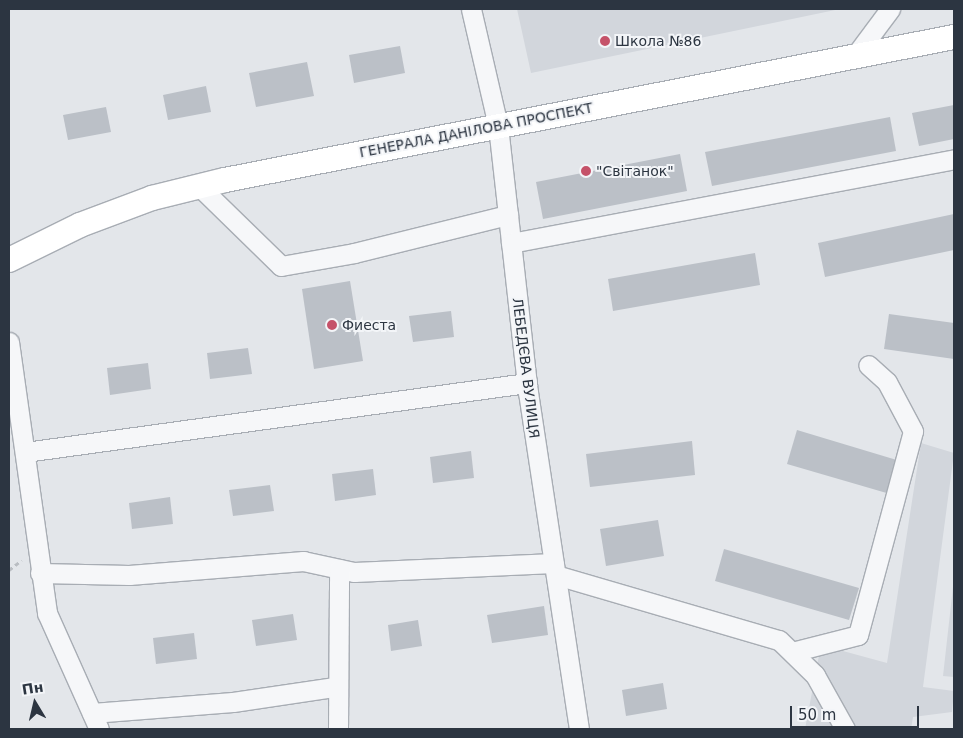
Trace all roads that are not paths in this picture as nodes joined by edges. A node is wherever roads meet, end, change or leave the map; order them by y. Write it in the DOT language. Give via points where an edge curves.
graph roads {
  1 [pos="470,9"];
  2 [pos="890,9"];
  3 [pos="954,37"];
  4 [pos="855,56"];
  5 [pos="498,126"];
  6 [pos="954,159"];
  7 [pos="200,187"];
  8 [pos="508,215"];
  9 [pos="511,243"];
  10 [pos="9,260"];
  11 [pos="9,342"];
  12 [pos="868,365"];
  13 [pos="527,383"];
  14 [pos="25,452"];
  15 [pos="339,569"];
  16 [pos="555,569"];
  17 [pos="40,573"];
  18 [pos="792,652"];
  19 [pos="335,687"];
  20 [pos="96,721"];
  21 [pos="338,729"];
  22 [pos="579,729"];
  23 [pos="845,729"];
  1 -- 5 [label="street, ЛЕБЕДЄВА ВУЛИЦЯ"];
  2 -- 4 [label="street"];
  3 -- 4 [label="main road, ГЕНЕРАЛА ДАНІЛОВА ПРОСПЕКТ"];
  4 -- 5 [label="main road, ГЕНЕРАЛА ДАНІЛОВА ПРОСПЕКТ"];
  5 -- 7 [label="main road, ГЕНЕРАЛА ДАНІЛОВА ПРОСПЕКТ"];
  5 -- 8 [label="street, ЛЕБЕДЄВА ВУЛИЦЯ"];
  6 -- 9 [label="street"];
  7 -- 8 [label="street" via="281,266 354,254"];
  7 -- 10 [label="main road, ГЕНЕРАЛА ДАНІЛОВА ПРОСПЕКТ" via="80,225"];
  8 -- 9 [label="street, ЛЕБЕДЄВА ВУЛИЦЯ"];
  9 -- 13 [label="street, ЛЕБЕДЄВА ВУЛИЦЯ"];
  11 -- 14 [label="street"];
  12 -- 18 [label="street" via="887,382 913,431 858,635"];
  13 -- 14 [label="street"];
  13 -- 16 [label="street, ЛЕБЕДЄВА ВУЛИЦЯ"];
  14 -- 17 [label="street"];
  15 -- 16 [label="street" via="354,572"];
  15 -- 17 [label="street" via="303,561 129,575"];
  15 -- 19 [label="street"];
  16 -- 18 [label="street" via="780,640"];
  16 -- 22 [label="street, ЛЕБЕДЄВА ВУЛИЦЯ"];
  17 -- 20 [label="street" via="47,613"];
  18 -- 23 [label="street" via="815,675"];
  19 -- 20 [label="street"];
  19 -- 21 [label="street"];
}
